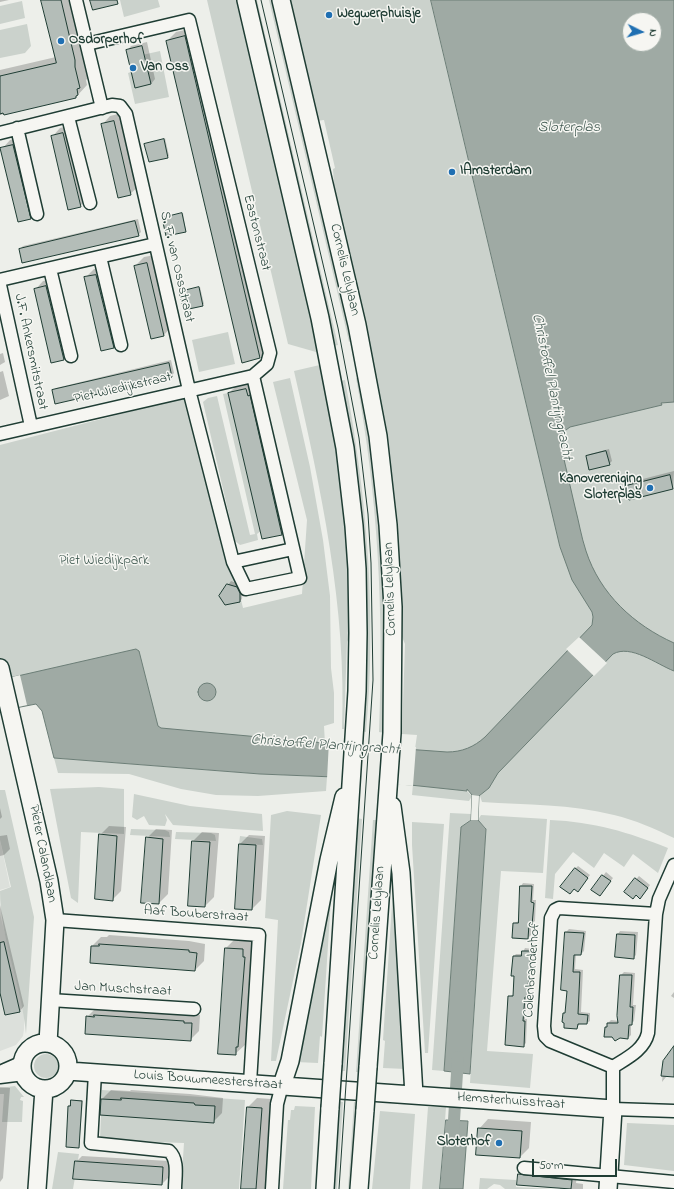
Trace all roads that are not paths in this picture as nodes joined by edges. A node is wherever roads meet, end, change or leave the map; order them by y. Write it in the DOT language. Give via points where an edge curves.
graph roads {
  1 [pos="76,0"];
  2 [pos="246,0"];
  3 [pos="281,0"];
  4 [pos="87,44"];
  5 [pos="102,108"];
  6 [pos="68,117"];
  7 [pos="17,128"];
  8 [pos="0,132"];
  9 [pos="90,203"];
  10 [pos="37,214"];
  11 [pos="155,244"];
  12 [pos="100,257"];
  13 [pos="50,269"];
  14 [pos="0,280"];
  15 [pos="0,284"];
  16 [pos="121,345"];
  17 [pos="71,356"];
  18 [pos="253,376"];
  19 [pos="189,390"];
  20 [pos="31,426"];
  21 [pos="0,434"];
  22 [pos="294,548"];
  23 [pos="233,562"];
  24 [pos="1,674"];
  25 [pos="344,818"];
  26 [pos="390,821"];
  27 [pos="674,865"];
  28 [pos="656,914"];
  29 [pos="55,920"];
  30 [pos="50,1000"];
  31 [pos="194,1009"];
  32 [pos="48,1043"];
  33 [pos="613,1067"];
  34 [pos="24,1068"];
  35 [pos="0,1072"];
  36 [pos="68,1072"];
  37 [pos="95,1073"];
  38 [pos="0,1077"];
  39 [pos="250,1083"];
  40 [pos="282,1085"];
  41 [pos="44,1089"];
  42 [pos="349,1090"];
  43 [pos="414,1095"];
  44 [pos="612,1109"];
  45 [pos="674,1111"];
  46 [pos="524,1168"];
  47 [pos="608,1182"];
  48 [pos="674,1182"];
  49 [pos="38,1189"];
  50 [pos="175,1189"];
  51 [pos="272,1189"];
  52 [pos="325,1189"];
  53 [pos="359,1189"];
  1 -- 4 [label="street"];
  2 -- 25 [label="main road" via="320,318 345,448 357,569 358,639 353,768"];
  3 -- 26 [label="main road, Cornelis Lelylaan" via="357,325 378,436 391,565 393,632 392,733 388,783"];
  4 -- 5 [label="street"];
  4 -- 18 [label="street, Eastonstraat" via="189,20 270,353 267,364"];
  5 -- 6 [label="street"];
  5 -- 11 [label="street, S. F. van Ossstraat" via="120,106 126,114"];
  6 -- 7 [label="street"];
  6 -- 9 [label="street"];
  7 -- 8 [label="street"];
  7 -- 10 [label="street"];
  11 -- 12 [label="street"];
  11 -- 19 [label="street, S. F. van Ossstraat"];
  12 -- 13 [label="street"];
  12 -- 16 [label="street"];
  13 -- 14 [label="street"];
  13 -- 17 [label="street"];
  15 -- 20 [label="street, J.F. Ankersmitstraat"];
  18 -- 19 [label="street, Piet Wiedijkstraat"];
  18 -- 22 [label="street"];
  19 -- 20 [label="street, Piet Wiedijkstraat"];
  19 -- 23 [label="street, S. F. van Ossstraat"];
  20 -- 21 [label="street, Piet Wiedijkstraat"];
  22 -- 23 [label="street"];
  22 -- 23 [label="street" via="300,578 246,589"];
  24 -- 29 [label="main road, Pieter Calandlaan" via="49,880"];
  25 -- 40 [label="main road" via="326,875 290,1061"];
  25 -- 52 [label="main road, bridge"];
  26 -- 43 [label="main road" via="401,873"];
  26 -- 53 [label="main road, Cornelis Lelylaan, bridge"];
  27 -- 28 [label="street" via="659,899"];
  28 -- 33 [label="street" via="646,1041"];
  28 -- 33 [label="street, Colenbranderhof" via="559,908 551,918 545,1036 550,1041"];
  29 -- 30 [label="main road, Pieter Calandlaan"];
  29 -- 39 [label="street, Aaf Bouberstraat" via="259,934"];
  30 -- 31 [label="street, Jan Muschstraat"];
  30 -- 32 [label="main road, Pieter Calandlaan"];
  32 -- 34 [label="main road" via="40,1044 26,1054"];
  32 -- 36 [label="main road" via="64,1053"];
  33 -- 44 [label="street"];
  34 -- 35 [label="street"];
  34 -- 38 [label="street"];
  34 -- 41 [label="main road" via="32,1084"];
  36 -- 37 [label="main road, Louis Bouwmeesterstraat"];
  36 -- 41 [label="main road" via="59,1084"];
  37 -- 39 [label="main road, Louis Bouwmeesterstraat"];
  37 -- 50 [label="street" via="91,1142 169,1151 176,1166"];
  39 -- 40 [label="main road, Louis Bouwmeesterstraat"];
  40 -- 42 [label="main road, Louis Bouwmeesterstraat"];
  40 -- 51 [label="street" via="277,1104"];
  41 -- 49 [label="main road"];
  42 -- 43 [label="main road, Hemsterhuisstraat"];
  43 -- 44 [label="main road, Hemsterhuisstraat"];
  44 -- 45 [label="street, Hemsterhuisstraat"];
  44 -- 47 [label="main road"];
  46 -- 47 [label="street"];
  47 -- 48 [label="street"];
}
